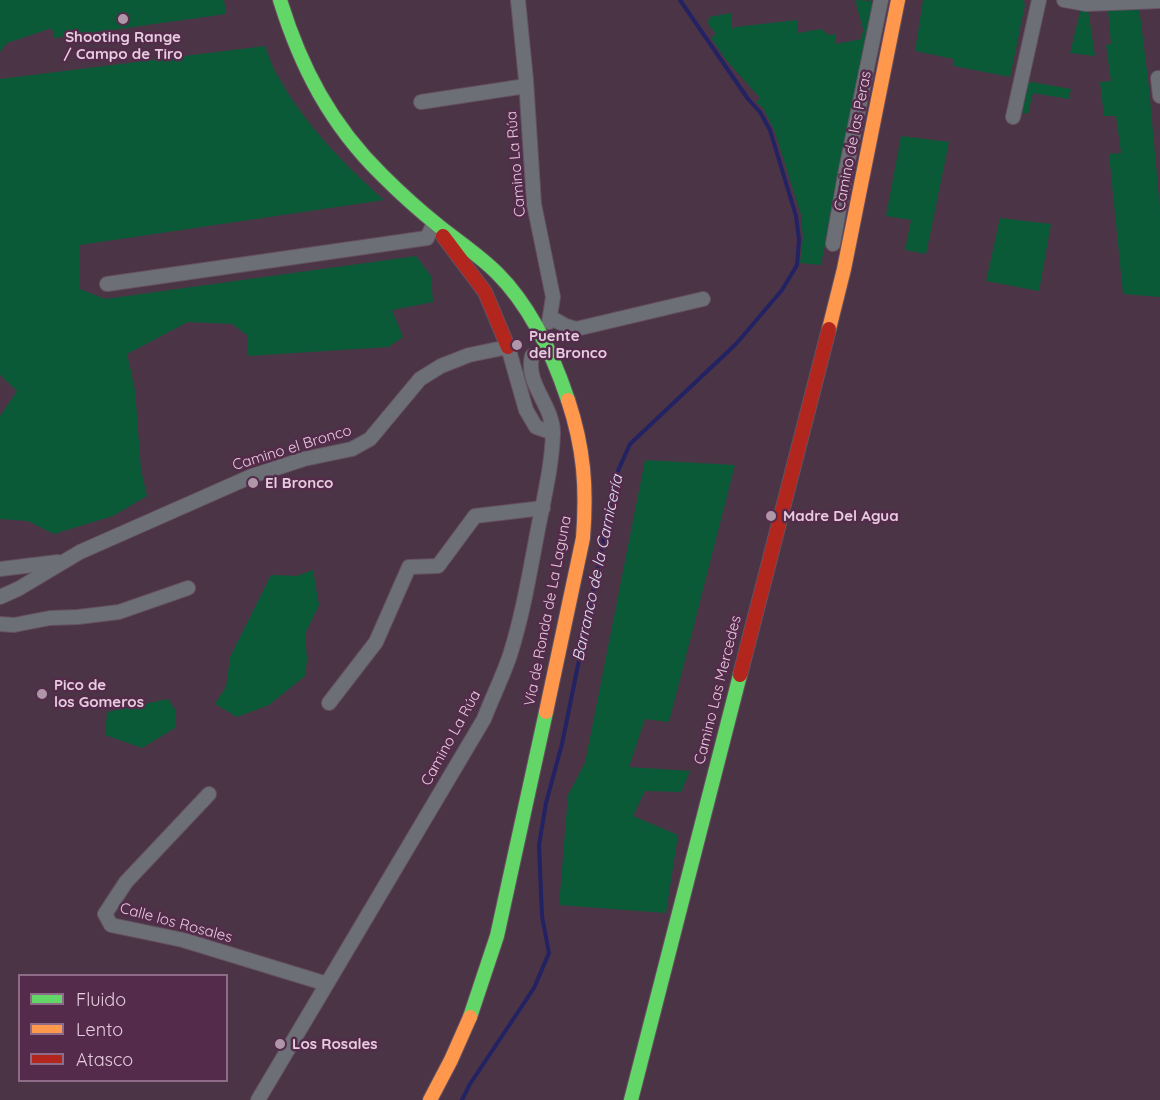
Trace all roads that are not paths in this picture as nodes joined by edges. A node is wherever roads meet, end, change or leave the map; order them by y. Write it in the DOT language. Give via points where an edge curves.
graph roads {
  1 [pos="280,0"];
  2 [pos="518,0"];
  3 [pos="881,0"];
  4 [pos="898,0"];
  5 [pos="1039,0"];
  6 [pos="1064,0"];
  7 [pos="1160,1"];
  8 [pos="1158,78"];
  9 [pos="526,86"];
  10 [pos="1160,96"];
  11 [pos="421,102"];
  12 [pos="1013,117"];
  13 [pos="434,223"];
  14 [pos="833,244"];
  15 [pos="107,284"];
  16 [pos="839,289"];
  17 [pos="703,299"];
  18 [pos="508,347"];
  19 [pos="532,356"];
  20 [pos="553,433"];
  21 [pos="543,508"];
  22 [pos="66,560"];
  23 [pos="0,569"];
  24 [pos="188,588"];
  25 [pos="0,597"];
  26 [pos="0,624"];
  27 [pos="329,703"];
  28 [pos="210,794"];
  29 [pos="327,984"];
  30 [pos="258,1100"];
  31 [pos="430,1100"];
  32 [pos="631,1100"];
  1 -- 13 [label="main road, Vía de Ronda de La Laguna" via="296,49 332,116 388,183"];
  2 -- 9 [label="street, Camino La Rúa"];
  3 -- 14 [label="street"];
  4 -- 16 [label="main road, Camino de las Peras"];
  5 -- 12 [label="street"];
  6 -- 7 [label="street" via="1086,4"];
  8 -- 10 [label="street"];
  9 -- 11 [label="street"];
  9 -- 17 [label="street, Camino La Rúa" via="534,204 554,297 550,320 576,328"];
  13 -- 15 [label="street" via="427,238"];
  13 -- 18 [label="main road" via="485,292"];
  13 -- 31 [label="main road, Vía de Ronda de La Laguna" via="503,279 543,341 572,411 584,465 586,504 583,538 497,936 470,1017"];
  16 -- 32 [label="main road, Camino Las Mercedes"];
  18 -- 20 [label="street" via="526,410 536,427"];
  18 -- 22 [label="street, Camino el Bronco" via="470,355 420,379 370,439 352,449 252,476"];
  19 -- 20 [label="street, Camino La Rúa" via="532,378 550,414"];
  20 -- 21 [label="street, Camino La Rúa"];
  21 -- 27 [label="street" via="475,516 438,566 409,567 376,642"];
  21 -- 29 [label="street, Camino La Rúa" via="510,655 483,719"];
  22 -- 23 [label="street"];
  22 -- 25 [label="street, Camino el Bronco"];
  24 -- 26 [label="street" via="119,612"];
  28 -- 29 [label="street, Calle los Rosales" via="126,882 105,914 111,925 183,940"];
  29 -- 30 [label="street, Camino La Rúa"];
}
